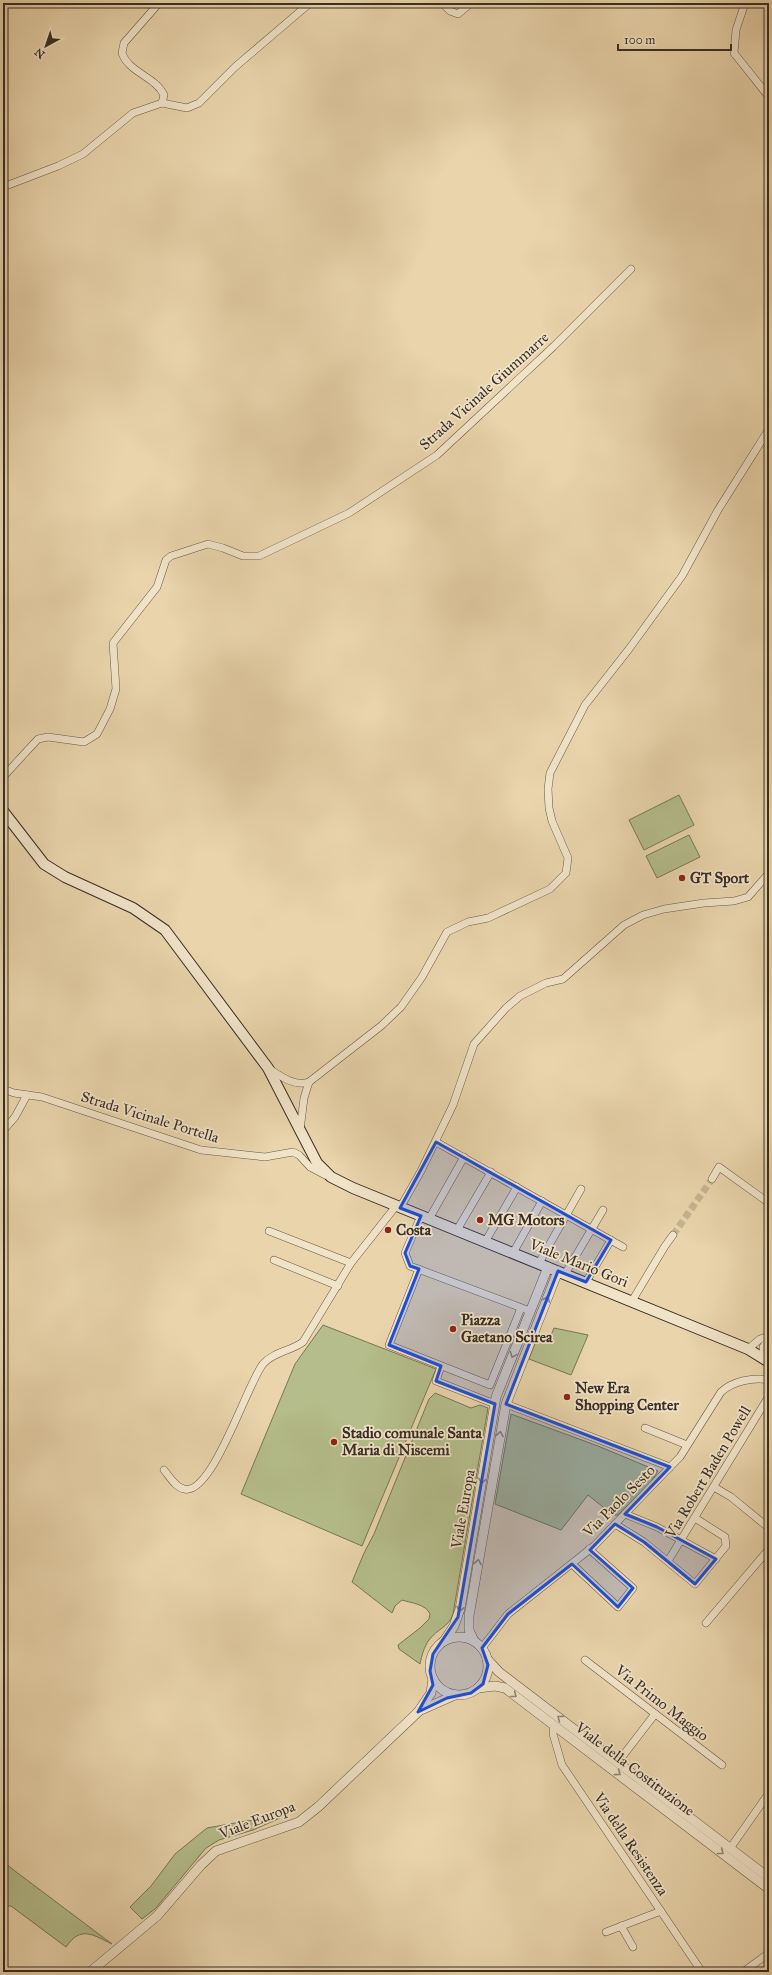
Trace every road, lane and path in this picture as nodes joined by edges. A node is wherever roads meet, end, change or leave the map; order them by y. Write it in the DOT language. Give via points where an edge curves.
graph roads {
  1 [pos="159,3"];
  2 [pos="310,3"];
  3 [pos="442,3"];
  4 [pos="471,3"];
  5 [pos="745,3"];
  6 [pos="769,97"];
  7 [pos="162,103"];
  8 [pos="3,187"];
  9 [pos="631,269"];
  10 [pos="769,429"];
  11 [pos="3,777"];
  12 [pos="3,811"];
  13 [pos="769,873"];
  14 [pos="268,1068"];
  15 [pos="309,1082"];
  16 [pos="3,1089"];
  17 [pos="27,1095"];
  18 [pos="300,1130"];
  19 [pos="3,1131"];
  20 [pos="436,1142"];
  21 [pos="464,1157"];
  22 [pos="491,1172"];
  23 [pos="331,1177"];
  24 [pos="712,1179"];
  25 [pos="517,1187"];
  26 [pos="581,1189"];
  27 [pos="542,1201"];
  28 [pos="769,1203"];
  29 [pos="398,1207"];
  30 [pos="603,1210"];
  31 [pos="567,1215"];
  32 [pos="425,1217"];
  33 [pos="591,1229"];
  34 [pos="457,1230"];
  35 [pos="269,1231"];
  36 [pos="673,1235"];
  37 [pos="611,1240"];
  38 [pos="485,1242"];
  39 [pos="623,1247"];
  40 [pos="513,1253"];
  41 [pos="274,1260"];
  42 [pos="351,1263"];
  43 [pos="543,1265"];
  44 [pos="419,1269"];
  45 [pos="562,1272"];
  46 [pos="586,1282"];
  47 [pos="338,1286"];
  48 [pos="632,1301"];
  49 [pos="521,1308"];
  50 [pos="530,1311"];
  51 [pos="769,1337"];
  52 [pos="748,1349"];
  53 [pos="764,1356"];
  54 [pos="441,1366"];
  55 [pos="769,1380"];
  56 [pos="769,1396"];
  57 [pos="495,1404"];
  58 [pos="506,1404"];
  59 [pos="645,1428"];
  60 [pos="687,1445"];
  61 [pos="670,1467"];
  62 [pos="164,1470"];
  63 [pos="714,1486"];
  64 [pos="625,1514"];
  65 [pos="695,1518"];
  66 [pos="615,1524"];
  67 [pos="769,1528"];
  68 [pos="682,1540"];
  69 [pos="589,1549"];
  70 [pos="769,1549"];
  71 [pos="716,1559"];
  72 [pos="668,1561"];
  73 [pos="572,1564"];
  74 [pos="706,1623"];
  75 [pos="444,1641"];
  76 [pos="474,1641"];
  77 [pos="482,1648"];
  78 [pos="487,1659"];
  79 [pos="585,1660"];
  80 [pos="433,1679"];
  81 [pos="478,1688"];
  82 [pos="455,1695"];
  83 [pos="418,1712"];
  84 [pos="655,1714"];
  85 [pos="554,1726"];
  86 [pos="618,1762"];
  87 [pos="722,1766"];
  88 [pos="769,1793"];
  89 [pos="730,1847"];
  90 [pos="769,1878"];
  91 [pos="769,1889"];
  92 [pos="661,1911"];
  93 [pos="621,1926"];
  94 [pos="606,1932"];
  95 [pos="634,1947"];
  96 [pos="768,1955"];
  97 [pos="752,1969"];
  98 [pos="90,1972"];
  99 [pos="702,1972"];
  100 [pos="743,1972"];
  1 -- 7 [label="street" via="124,43 122,53 129,64 158,86 164,94"];
  2 -- 7 [label="street" via="199,103 187,108"];
  3 -- 4 [label="street" via="450,11 458,14"];
  5 -- 6 [label="street" via="736,30 734,53"];
  7 -- 8 [label="street" via="133,113 83,154"];
  9 -- 11 [label="street, Strada Vicinale Giummarre" via="554,346 437,455 355,509 259,556 243,556 208,544 166,560 157,587 113,643 116,689 110,709 97,734 84,742 48,737 38,739"];
  10 -- 15 [label="street" via="718,510 682,576 585,706 550,773 549,808 568,858 566,873 550,889 488,918 468,922 446,932 422,977 401,1007 381,1026"];
  12 -- 14 [label="main road, Viale Mario Gori" via="44,864 65,877 133,908 165,930"];
  13 -- 20 [label="street" via="748,897 664,909 643,915 624,925 563,979 546,983 520,996 474,1044 453,1105"];
  14 -- 15 [label="street" via="296,1083"];
  14 -- 18 [label="main road, Viale Mario Gori"];
  15 -- 18 [label="street"];
  16 -- 17 [label="street, Strada Vicinale Portella"];
  17 -- 19 [label="street" via="15,1117"];
  17 -- 23 [label="street, Strada Vicinale Portella" via="42,1097 201,1150 265,1158 293,1152 299,1154 310,1167"];
  18 -- 23 [label="main road, Viale Mario Gori" via="317,1163"];
  20 -- 21 [label="street"];
  20 -- 29 [label="street"];
  21 -- 22 [label="street"];
  21 -- 32 [label="street"];
  22 -- 25 [label="street"];
  22 -- 34 [label="street"];
  23 -- 29 [label="main road, Viale Mario Gori"];
  24 -- 28 [label="street" via="719,1167"];
  25 -- 27 [label="street"];
  25 -- 38 [label="street"];
  26 -- 31 [label="street"];
  27 -- 31 [label="street"];
  27 -- 40 [label="street"];
  29 -- 32 [label="main road, Viale Mario Gori"];
  29 -- 42 [label="street"];
  30 -- 33 [label="street"];
  31 -- 33 [label="street"];
  31 -- 43 [label="street"];
  32 -- 34 [label="main road, Viale Mario Gori"];
  32 -- 44 [label="street" via="406,1253 410,1266"];
  33 -- 37 [label="street"];
  33 -- 45 [label="street"];
  34 -- 38 [label="main road, Viale Mario Gori"];
  35 -- 42 [label="street"];
  36 -- 48 [label="street"];
  37 -- 39 [label="street"];
  37 -- 46 [label="street"];
  38 -- 40 [label="main road, Viale Mario Gori"];
  40 -- 43 [label="main road, Viale Mario Gori"];
  41 -- 47 [label="street"];
  42 -- 47 [label="street"];
  43 -- 45 [label="main road, Viale Mario Gori"];
  43 -- 50 [label="street, Viale Europa"];
  44 -- 49 [label="street"];
  44 -- 54 [label="street" via="389,1345"];
  45 -- 46 [label="main road, Viale Mario Gori"];
  58 -- 45 [label="street, Viale Europa, one-way"];
  46 -- 48 [label="main road, Viale Mario Gori"];
  47 -- 62 [label="street" via="303,1342 269,1359 255,1375 224,1446 201,1483 185,1490"];
  48 -- 52 [label="main road, Viale Mario Gori"];
  49 -- 50 [label="street"];
  49 -- 54 [label="street" via="490,1385"];
  50 -- 57 [label="street, Viale Europa, one-way"];
  51 -- 52 [label="street" via="760,1339"];
  51 -- 53 [label="street" via="763,1347"];
  52 -- 53 [label="main road, Viale Mario Gori"];
  54 -- 57 [label="street" via="436,1381"];
  55 -- 60 [label="street, Via Paolo Sesto" via="729,1385 721,1392"];
  56 -- 63 [label="street, Via Robert Baden Powell"];
  57 -- 75 [label="street, Viale Europa, one-way" via="460,1609 454,1626"];
  58 -- 61 [label="street"];
  76 -- 58 [label="street, Viale Europa, one-way" via="469,1630 469,1616"];
  59 -- 60 [label="street"];
  60 -- 61 [label="street, Via Paolo Sesto"];
  61 -- 64 [label="street, Via Paolo Sesto"];
  63 -- 65 [label="street, Via Robert Baden Powell"];
  63 -- 67 [label="street"];
  64 -- 66 [label="street, Via Paolo Sesto"];
  64 -- 68 [label="street" via="657,1526"];
  65 -- 68 [label="street, Via Robert Baden Powell"];
  65 -- 71 [label="street" via="725,1537 726,1546"];
  66 -- 69 [label="street, Via Paolo Sesto"];
  66 -- 72 [label="street" via="631,1532"];
  68 -- 71 [label="street"];
  68 -- 72 [label="street, Via Robert Baden Powell"];
  69 -- 73 [label="street, Via Paolo Sesto"];
  69 -- 73 [label="street" via="633,1588 618,1607"];
  70 -- 74 [label="street"];
  71 -- 72 [label="street" via="695,1584"];
  73 -- 77 [label="street, Via Paolo Sesto" via="508,1614"];
  75 -- 76 [label="street" via="459,1637"];
  75 -- 80 [label="street" via="432,1654 430,1671"];
  76 -- 77 [label="street"];
  77 -- 78 [label="street"];
  78 -- 81 [label="street" via="488,1672"];
  86 -- 78 [label="street, Viale della Costituzione, one-way" via="499,1672"];
  79 -- 84 [label="street, Via Primo Maggio"];
  80 -- 82 [label="street" via="440,1688"];
  80 -- 83 [label="street, Viale Europa" via="431,1693"];
  81 -- 82 [label="street" via="471,1693"];
  81 -- 85 [label="street, Viale della Costituzione, one-way" via="505,1688"];
  82 -- 83 [label="street, Viale Europa"];
  83 -- 98 [label="street, Viale Europa" via="299,1822 216,1851 157,1916"];
  84 -- 86 [label="street"];
  84 -- 87 [label="street, Via Primo Maggio"];
  85 -- 91 [label="street, Viale della Costituzione, one-way"];
  85 -- 92 [label="street, Via della Resistenza" via="553,1734 562,1765"];
  86 -- 89 [label="street, Viale della Costituzione"];
  88 -- 89 [label="street"];
  89 -- 90 [label="street, Viale della Costituzione"];
  92 -- 93 [label="street"];
  92 -- 99 [label="street, Via della Resistenza"];
  93 -- 94 [label="street"];
  93 -- 95 [label="street"];
  96 -- 97 [label="street"];
  97 -- 100 [label="street"];
}
